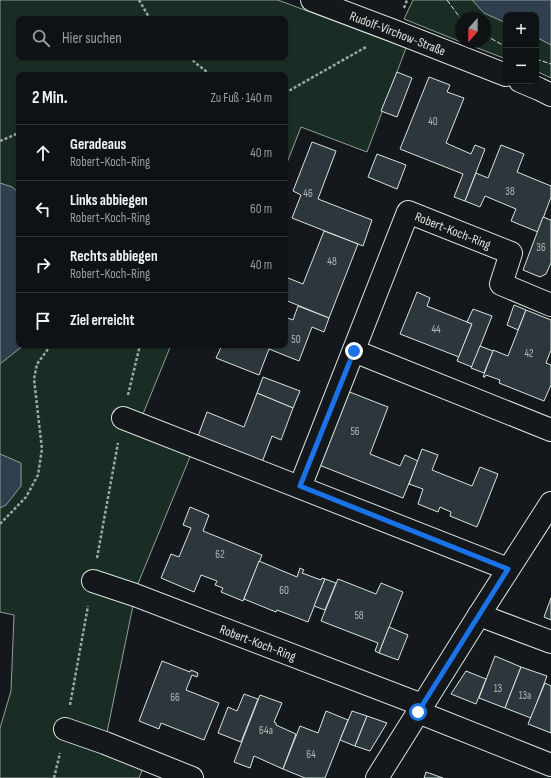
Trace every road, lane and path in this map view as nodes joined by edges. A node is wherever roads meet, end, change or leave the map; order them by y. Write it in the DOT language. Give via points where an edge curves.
graph roads {
  1 [pos="139,0"];
  2 [pos="312,0"];
  3 [pos="148,16"];
  4 [pos="394,31"];
  5 [pos="192,60"];
  6 [pos="207,72"];
  7 [pos="503,74"];
  8 [pos="527,84"];
  9 [pos="288,91"];
  10 [pos="551,95"];
  11 [pos="16,135"];
  12 [pos="0,141"];
  13 [pos="551,305"];
  14 [pos="49,348"];
  15 [pos="354,351"];
  16 [pos="123,418"];
  17 [pos="551,430"];
  18 [pos="300,486"];
  19 [pos="551,503"];
  20 [pos="0,524"];
  21 [pos="508,569"];
  22 [pos="92,581"];
  23 [pos="479,614"];
  24 [pos="551,642"];
  25 [pos="420,709"];
  26 [pos="65,729"];
  27 [pos="551,766"];
  28 [pos="192,778"];
  29 [pos="378,778"];
  1 -- 3 [label="path"];
  2 -- 4 [label="street, Rudolf-Virchow-Straße"];
  4 -- 7 [label="street, Rudolf-Virchow-Straße"];
  4 -- 9 [label="path"];
  5 -- 6 [label="path"];
  8 -- 10 [label="street"];
  11 -- 12 [label="path"];
  13 -- 15 [label="street, Robert-Koch-Ring" via="500,284 511,253 408,212"];
  14 -- 20 [label="path" via="38,364 34,378 42,449 38,475 26,498"];
  15 -- 17 [label="street"];
  15 -- 18 [label="street, Robert-Koch-Ring"];
  16 -- 18 [label="street"];
  18 -- 21 [label="street"];
  19 -- 21 [label="street"];
  21 -- 23 [label="street"];
  22 -- 25 [label="street, Robert-Koch-Ring" via="135,595"];
  23 -- 24 [label="street"];
  23 -- 25 [label="street"];
  25 -- 27 [label="street, Robert-Koch-Ring"];
  25 -- 29 [label="street"];
  26 -- 28 [label="street"];
}
